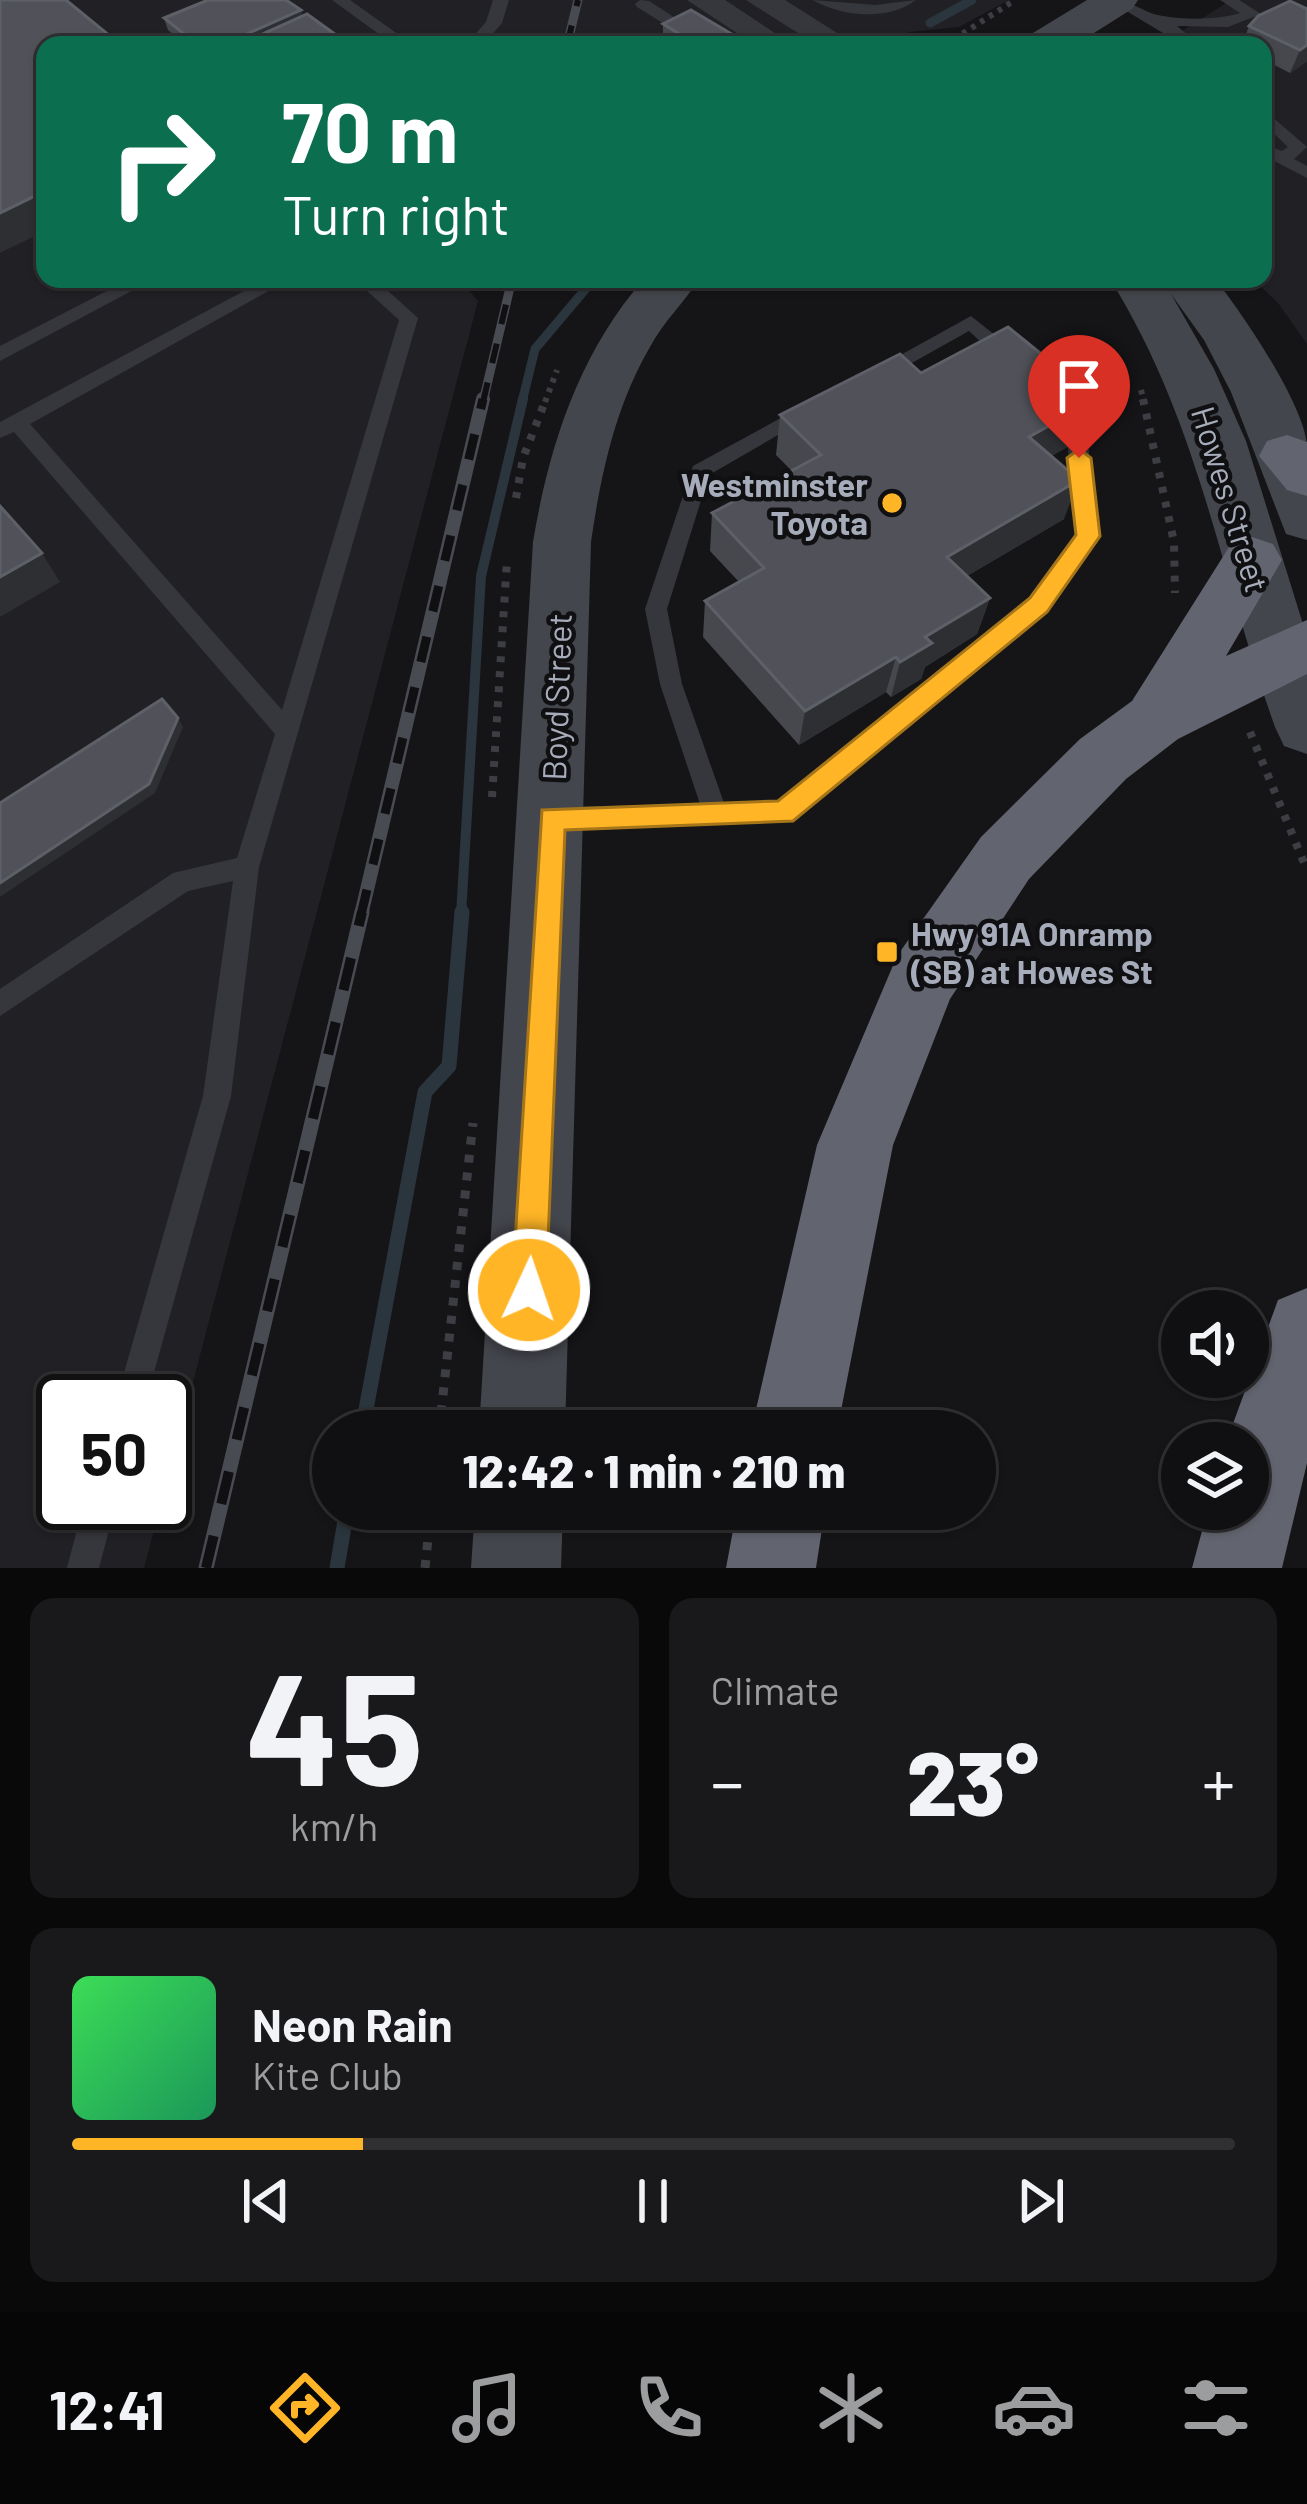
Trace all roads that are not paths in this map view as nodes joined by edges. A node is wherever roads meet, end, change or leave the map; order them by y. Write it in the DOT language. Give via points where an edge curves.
graph roads {
  1 [pos="340,0"];
  2 [pos="502,0"];
  3 [pos="703,0"];
  4 [pos="763,0"];
  5 [pos="908,0"];
  6 [pos="1117,0"];
  7 [pos="1228,0"];
  8 [pos="832,1"];
  9 [pos="643,4"];
  10 [pos="1156,21"];
  11 [pos="392,36"];
  12 [pos="482,36"];
  13 [pos="695,36"];
  14 [pos="762,36"];
  15 [pos="825,36"];
  16 [pos="1066,36"];
  17 [pos="1178,36"];
  18 [pos="1272,122"];
  19 [pos="1272,153"];
  20 [pos="1283,159"];
  21 [pos="1307,173"];
  22 [pos="128,288"];
  23 [pos="264,288"];
  24 [pos="374,288"];
  25 [pos="666,288"];
  26 [pos="1142,288"];
  27 [pos="1193,288"];
  28 [pos="0,354"];
  29 [pos="867,379"];
  30 [pos="825,402"];
  31 [pos="8,427"];
  32 [pos="1297,466"];
  33 [pos="1307,518"];
  34 [pos="1252,560"];
  35 [pos="1293,652"];
  36 [pos="1155,720"];
  37 [pos="1307,727"];
  38 [pos="287,731"];
  39 [pos="716,814"];
  40 [pos="552,818"];
  41 [pos="247,867"];
  42 [pos="0,1004"];
  43 [pos="1307,1329"];
  44 [pos="139,1374"];
  45 [pos="523,1410"];
  46 [pos="798,1410"];
  47 [pos="93,1530"];
  48 [pos="518,1530"];
  49 [pos="777,1530"];
  50 [pos="82,1568"];
  51 [pos="516,1568"];
  52 [pos="771,1568"];
  53 [pos="1237,1568"];
  1 -- 11 [label="lane"];
  2 -- 12 [label="lane"];
  3 -- 14 [label="street"];
  4 -- 15 [label="street"];
  5 -- 8 [label="lane" via="865,12"];
  6 -- 10 [label="lane"];
  6 -- 16 [label="main road"];
  7 -- 10 [label="lane" via="1253,14 1228,22"];
  9 -- 13 [label="lane"];
  10 -- 17 [label="lane"];
  18 -- 20 [label="lane" via="1298,147"];
  19 -- 20 [label="lane"];
  20 -- 21 [label="lane"];
  22 -- 28 [label="lane"];
  23 -- 31 [label="lane"];
  24 -- 38 [label="lane" via="409,318"];
  25 -- 40 [label="main road, Boyd Street" via="595,400 568,490"];
  26 -- 34 [label="main road, Howes Street" via="1204,405"];
  27 -- 32 [label="main road, Howes Street" via="1241,355"];
  29 -- 39 [label="lane" via="971,322 1075,418 1088,536 1039,605 783,812"];
  30 -- 39 [label="lane" via="700,471 656,609 671,684"];
  31 -- 38 [label="lane"];
  32 -- 33 [label="main road, Howes Street"];
  34 -- 35 [label="main road, Howes Street"];
  34 -- 36 [label="highway"];
  35 -- 36 [label="highway"];
  35 -- 37 [label="main road, Howes Street"];
  36 -- 46 [label="highway" via="1103,759 1005,858 922,980 855,1145"];
  38 -- 41 [label="lane"];
  39 -- 40 [label="lane"];
  40 -- 45 [label="main road, Boyd Street"];
  41 -- 42 [label="lane" via="182,881"];
  41 -- 44 [label="lane" via="217,1096"];
  43 -- 53 [label="highway"];
  47 -- 50 [label="lane"];
  48 -- 51 [label="main road"];
  49 -- 52 [label="highway"];
}
